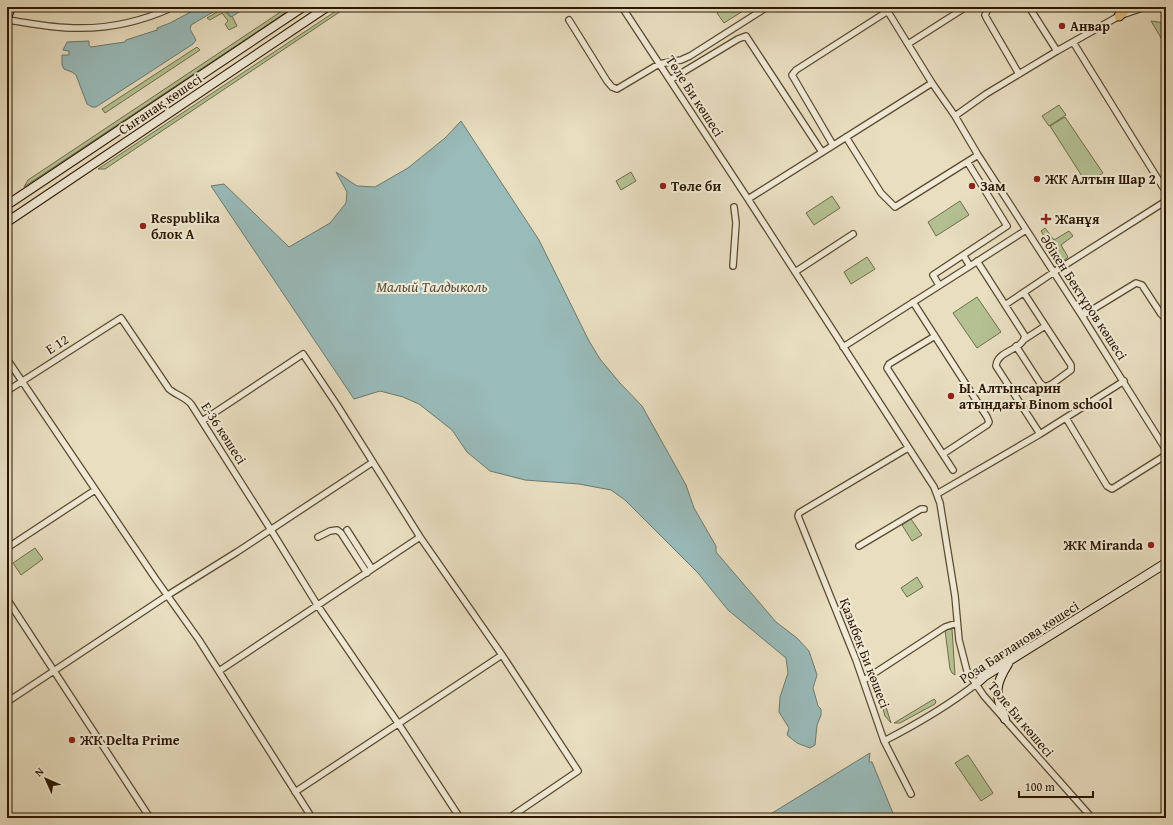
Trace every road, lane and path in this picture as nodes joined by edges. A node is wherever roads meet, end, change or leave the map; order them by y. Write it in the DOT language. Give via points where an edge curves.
graph roads {
  1 [pos="11,7"];
  2 [pos="173,7"];
  3 [pos="303,7"];
  4 [pos="327,7"];
  5 [pos="622,7"];
  6 [pos="966,7"];
  7 [pos="989,7"];
  8 [pos="1029,7"];
  9 [pos="1128,7"];
  10 [pos="1145,7"];
  11 [pos="1164,7"];
  12 [pos="765,8"];
  13 [pos="886,9"];
  14 [pos="1166,11"];
  15 [pos="1119,16"];
  16 [pos="7,19"];
  17 [pos="569,20"];
  18 [pos="1073,42"];
  19 [pos="908,44"];
  20 [pos="1057,51"];
  21 [pos="659,64"];
  22 [pos="1019,74"];
  23 [pos="670,80"];
  24 [pos="932,83"];
  25 [pos="955,116"];
  26 [pos="846,137"];
  27 [pos="833,145"];
  28 [pos="822,152"];
  29 [pos="978,156"];
  30 [pos="968,163"];
  31 [pos="1166,192"];
  32 [pos="748,199"];
  33 [pos="1166,201"];
  34 [pos="7,205"];
  35 [pos="734,207"];
  36 [pos="7,222"];
  37 [pos="1026,230"];
  38 [pos="853,234"];
  39 [pos="963,255"];
  40 [pos="977,261"];
  41 [pos="733,266"];
  42 [pos="970,266"];
  43 [pos="795,272"];
  44 [pos="1054,272"];
  45 [pos="939,285"];
  46 [pos="1024,293"];
  47 [pos="913,302"];
  48 [pos="1005,305"];
  49 [pos="1164,312"];
  50 [pos="1082,316"];
  51 [pos="120,318"];
  52 [pos="1166,319"];
  53 [pos="1045,326"];
  54 [pos="935,336"];
  55 [pos="1025,339"];
  56 [pos="1016,346"];
  57 [pos="843,347"];
  58 [pos="7,359"];
  59 [pos="1124,381"];
  60 [pos="22,382"];
  61 [pos="7,392"];
  62 [pos="1066,418"];
  63 [pos="202,421"];
  64 [pos="1040,434"];
  65 [pos="908,448"];
  66 [pos="1166,450"];
  67 [pos="943,454"];
  68 [pos="1166,455"];
  69 [pos="373,462"];
  70 [pos="953,470"];
  71 [pos="95,490"];
  72 [pos="937,494"];
  73 [pos="924,509"];
  74 [pos="271,530"];
  75 [pos="347,530"];
  76 [pos="318,537"];
  77 [pos="420,537"];
  78 [pos="859,546"];
  79 [pos="7,548"];
  80 [pos="1166,563"];
  81 [pos="372,569"];
  82 [pos="367,573"];
  83 [pos="168,595"];
  84 [pos="7,599"];
  85 [pos="318,606"];
  86 [pos="957,623"];
  87 [pos="502,655"];
  88 [pos="1009,661"];
  89 [pos="219,671"];
  90 [pos="53,672"];
  91 [pos="864,680"];
  92 [pos="976,684"];
  93 [pos="7,702"];
  94 [pos="1005,719"];
  95 [pos="398,723"];
  96 [pos="884,741"];
  97 [pos="295,792"];
  98 [pos="911,794"];
  99 [pos="150,818"];
  100 [pos="312,818"];
  101 [pos="460,818"];
  102 [pos="509,818"];
  103 [pos="1092,818"];
  1 -- 16 [label="main road"];
  2 -- 16 [label="street" via="154,16 103,26 67,28"];
  3 -- 34 [label="main road, Сығанақ көшесі"];
  4 -- 36 [label="main road, Сығанақ көшесі"];
  5 -- 21 [label="street, Төле Би көшесі"];
  6 -- 19 [label="street"];
  7 -- 22 [label="street" via="985,14 987,19"];
  8 -- 20 [label="street"];
  9 -- 15 [label="main road"];
  10 -- 15 [label="street"];
  11 -- 14 [label="main road"];
  12 -- 21 [label="street" via="690,56"];
  13 -- 19 [label="street, Әбікен Бектұров көшесі"];
  13 -- 27 [label="street" via="792,75"];
  15 -- 18 [label="street"];
  17 -- 21 [label="street" via="614,89 620,88"];
  18 -- 20 [label="street"];
  18 -- 31 [label="street"];
  19 -- 24 [label="street, Әбікен Бектұров көшесі"];
  20 -- 22 [label="street"];
  21 -- 23 [label="street, Төле Би көшесі"];
  22 -- 25 [label="street"];
  23 -- 28 [label="street" via="746,36"];
  23 -- 32 [label="street, Төле Би көшесі"];
  24 -- 25 [label="street, Әбікен Бектұров көшесі"];
  24 -- 26 [label="street"];
  25 -- 29 [label="street, Әбікен Бектұров көшесі"];
  26 -- 27 [label="street"];
  26 -- 30 [label="street" via="881,193 895,207"];
  27 -- 28 [label="street"];
  28 -- 32 [label="street"];
  29 -- 30 [label="street"];
  29 -- 37 [label="street, Әбікен Бектұров көшесі"];
  30 -- 39 [label="street" via="1007,226"];
  32 -- 43 [label="street, Төле Би көшесі"];
  33 -- 44 [label="street"];
  35 -- 41 [label="street" via="736,223"];
  37 -- 40 [label="street"];
  37 -- 44 [label="street, Әбікен Бектұров көшесі"];
  38 -- 43 [label="street"];
  39 -- 42 [label="street"];
  39 -- 45 [label="street" via="933,275"];
  40 -- 42 [label="street"];
  40 -- 48 [label="street"];
  42 -- 45 [label="street"];
  43 -- 57 [label="street, Төле Би көшесі"];
  44 -- 46 [label="street"];
  44 -- 50 [label="street, Әбікен Бектұров көшесі"];
  45 -- 47 [label="street"];
  46 -- 48 [label="street"];
  46 -- 53 [label="street"];
  47 -- 54 [label="street"];
  47 -- 57 [label="street"];
  48 -- 55 [label="street" via="1024,333"];
  49 -- 50 [label="street" via="1142,285 1136,283"];
  49 -- 52 [label="street"];
  50 -- 59 [label="street, Әбікен Бектұров көшесі"];
  51 -- 60 [label="street, E 12"];
  51 -- 63 [label="street, Е-36 көшесі" via="169,389 186,399"];
  53 -- 55 [label="street"];
  53 -- 56 [label="street" via="1071,365 1071,370 1065,376 1045,386 1040,383"];
  54 -- 67 [label="street" via="988,422"];
  54 -- 67 [label="street" via="889,364 888,368"];
  55 -- 56 [label="street"];
  56 -- 64 [label="street" via="1001,356 996,366"];
  57 -- 65 [label="street, Төле Би көшесі"];
  58 -- 60 [label="street"];
  59 -- 62 [label="street"];
  59 -- 66 [label="street, Әбікен Бектұров көшесі"];
  60 -- 61 [label="street, E 12"];
  60 -- 71 [label="street"];
  62 -- 64 [label="street"];
  62 -- 68 [label="street" via="1107,486 1112,489"];
  63 -- 69 [label="street" via="303,354"];
  63 -- 74 [label="street, Е-36 көшесі"];
  64 -- 72 [label="street"];
  65 -- 72 [label="street, Төле Би көшесі"];
  65 -- 91 [label="street, Қазыбек Би көшесі" via="798,513"];
  67 -- 70 [label="street"];
  69 -- 74 [label="street"];
  69 -- 77 [label="street"];
  71 -- 79 [label="street"];
  71 -- 83 [label="street"];
  72 -- 86 [label="street, Төле Би көшесі" via="955,596"];
  73 -- 78 [label="street"];
  74 -- 83 [label="street"];
  74 -- 85 [label="street, Е-36 көшесі"];
  75 -- 81 [label="street"];
  76 -- 82 [label="street" via="337,530"];
  77 -- 81 [label="street"];
  77 -- 87 [label="street"];
  80 -- 88 [label="main road, Роза Бағланова көшесі"];
  81 -- 82 [label="street"];
  82 -- 85 [label="street"];
  83 -- 89 [label="street"];
  83 -- 90 [label="street"];
  84 -- 90 [label="street"];
  85 -- 89 [label="street"];
  85 -- 95 [label="street, Е-36 көшесі"];
  86 -- 91 [label="street" via="945,627"];
  86 -- 92 [label="street, Төле Би көшесі" via="967,671"];
  87 -- 95 [label="street"];
  87 -- 102 [label="street" via="578,771"];
  88 -- 92 [label="main road, Роза Бағланова көшесі"];
  88 -- 94 [label="main road" via="999,677 997,688"];
  89 -- 97 [label="street"];
  90 -- 93 [label="street"];
  90 -- 99 [label="street"];
  91 -- 96 [label="street, Қазыбек Би көшесі"];
  92 -- 94 [label="street, Төле Би көшесі"];
  92 -- 96 [label="street, Роза Бағланова көшесі" via="906,730"];
  94 -- 103 [label="street, Төле Би көшесі"];
  95 -- 97 [label="street"];
  95 -- 101 [label="street, Е-36 көшесі"];
  96 -- 98 [label="street, Қазыбек Би көшесі"];
  97 -- 100 [label="street"];
}
